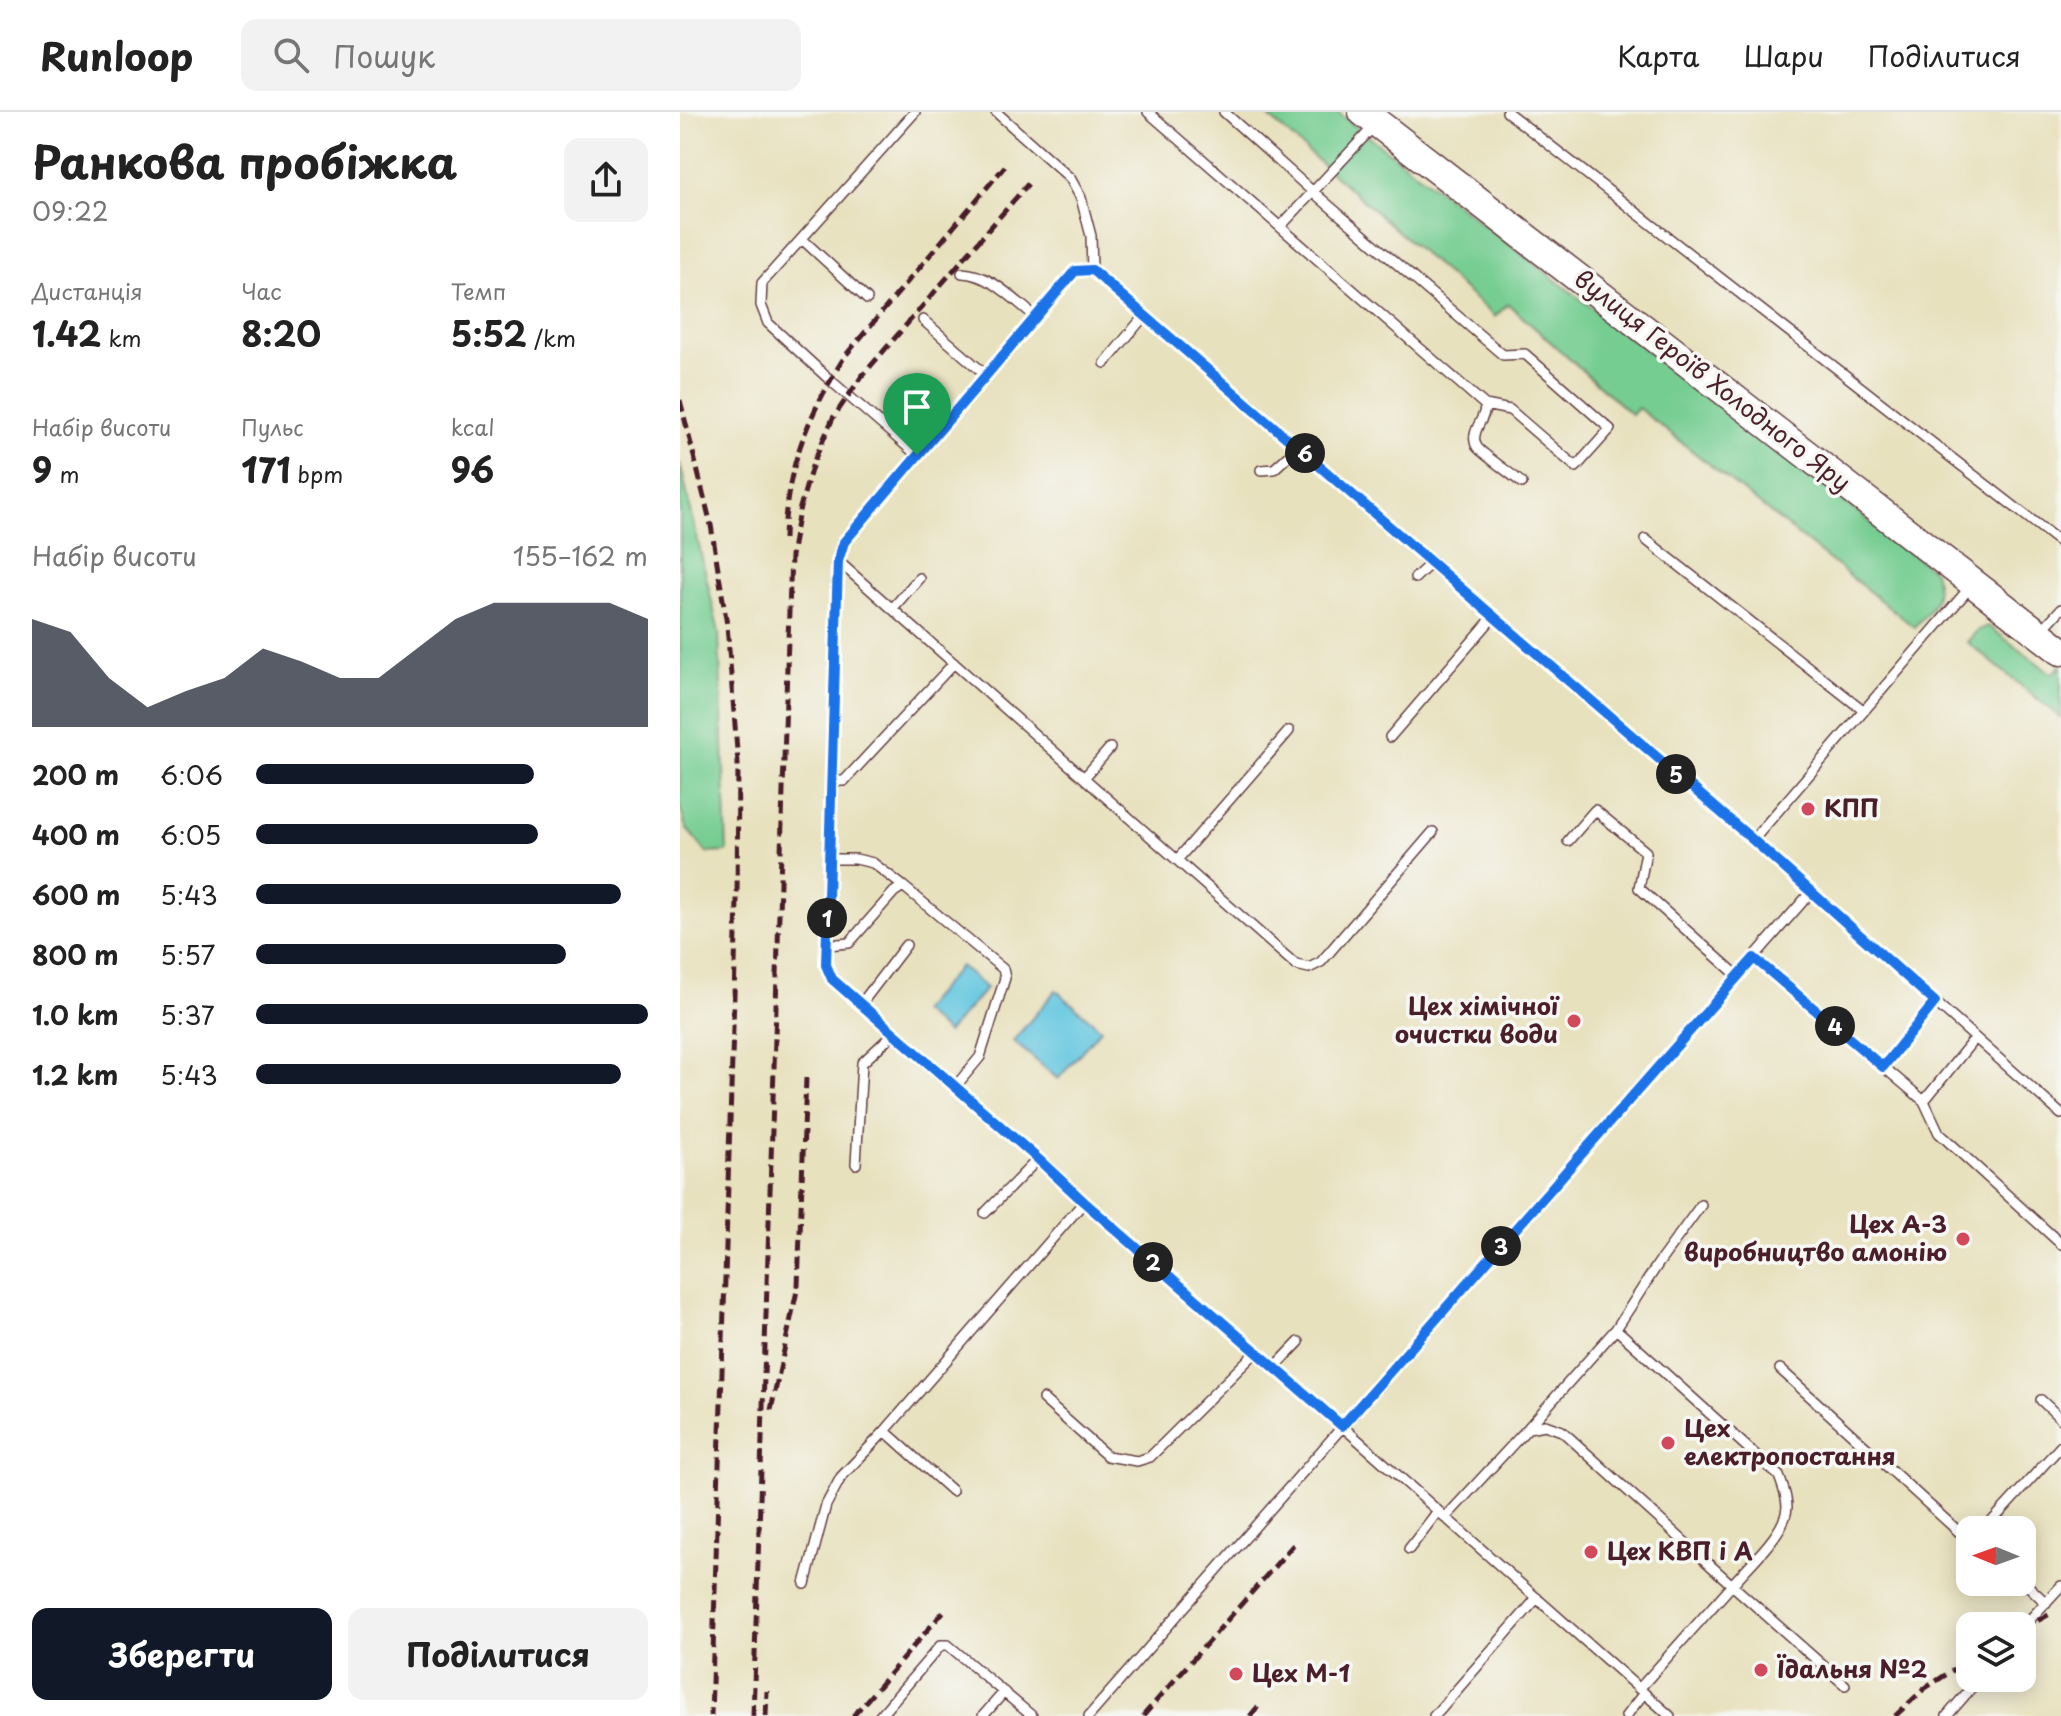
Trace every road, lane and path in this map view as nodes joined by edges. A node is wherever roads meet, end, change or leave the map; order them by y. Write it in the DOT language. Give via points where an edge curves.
graph roads {
  1 [pos="915,112"];
  2 [pos="996,112"];
  3 [pos="1148,112"];
  4 [pos="1224,112"];
  5 [pos="1507,112"];
  6 [pos="1371,117"];
  7 [pos="1312,191"];
  8 [pos="1281,226"];
  9 [pos="802,239"];
  10 [pos="1092,270"];
  11 [pos="962,273"];
  12 [pos="867,299"];
  13 [pos="1145,315"];
  14 [pos="1036,317"];
  15 [pos="923,320"];
  16 [pos="1105,363"];
  17 [pos="986,375"];
  18 [pos="1485,405"];
  19 [pos="1298,447"];
  20 [pos="917,455"];
  21 [pos="1261,470"];
  22 [pos="1522,483"];
  23 [pos="1645,539"];
  24 [pos="2061,543"];
  25 [pos="838,561"];
  26 [pos="1432,562"];
  27 [pos="919,578"];
  28 [pos="1415,578"];
  29 [pos="1973,583"];
  30 [pos="892,609"];
  31 [pos="2061,609"];
  32 [pos="1494,616"];
  33 [pos="2038,634"];
  34 [pos="2061,651"];
  35 [pos="954,663"];
  36 [pos="1863,710"];
  37 [pos="1289,731"];
  38 [pos="1390,737"];
  39 [pos="1110,748"];
  40 [pos="1084,778"];
  41 [pos="831,781"];
  42 [pos="1433,832"];
  43 [pos="1753,840"];
  44 [pos="1568,841"];
  45 [pos="828,859"];
  46 [pos="1177,860"];
  47 [pos="903,886"];
  48 [pos="1811,892"];
  49 [pos="827,945"];
  50 [pos="906,945"];
  51 [pos="1754,958"];
  52 [pos="1738,976"];
  53 [pos="1935,1002"];
  54 [pos="861,1004"];
  55 [pos="894,1033"];
  56 [pos="1975,1038"];
  57 [pos="1883,1067"];
  58 [pos="955,1087"];
  59 [pos="1924,1101"];
  60 [pos="2061,1114"];
  61 [pos="1038,1159"];
  62 [pos="856,1164"];
  63 [pos="1084,1202"];
  64 [pos="1701,1205"];
  65 [pos="985,1213"];
  66 [pos="2061,1244"];
  67 [pos="1616,1329"];
  68 [pos="1299,1342"];
  69 [pos="1257,1351"];
  70 [pos="1275,1367"];
  71 [pos="1780,1369"];
  72 [pos="1043,1399"];
  73 [pos="2041,1400"];
  74 [pos="2061,1419"];
  75 [pos="1342,1426"];
  76 [pos="1528,1428"];
  77 [pos="885,1431"];
  78 [pos="2061,1446"];
  79 [pos="952,1491"];
  80 [pos="1442,1514"];
  81 [pos="1997,1516"];
  82 [pos="1956,1529"];
  83 [pos="1409,1549"];
  84 [pos="805,1584"];
  85 [pos="1732,1585"];
  86 [pos="2061,1586"];
  87 [pos="2036,1593"];
  88 [pos="1537,1598"];
  89 [pos="2046,1603"];
  90 [pos="2036,1613"];
  91 [pos="1845,1685"];
  92 [pos="1642,1691"];
  93 [pos="1004,1692"];
  94 [pos="1968,1692"];
  95 [pos="880,1716"];
  96 [pos="983,1716"];
  97 [pos="1032,1716"];
  98 [pos="1089,1716"];
  99 [pos="1434,1716"];
  100 [pos="1626,1716"];
  101 [pos="1670,1716"];
  102 [pos="1947,1716"];
  1 -- 9 [label="lane"];
  2 -- 10 [label="lane" via="1070,178 1091,236"];
  3 -- 8 [label="lane"];
  4 -- 7 [label="lane"];
  5 -- 24 [label="lane"];
  6 -- 7 [label="lane"];
  6 -- 29 [label="main road, вулиця Героїв Холодного Яру"];
  7 -- 8 [label="lane"];
  7 -- 18 [label="lane" via="1503,355 1525,354 1610,429 1576,467 1510,410"];
  8 -- 18 [label="lane"];
  9 -- 12 [label="lane"];
  9 -- 20 [label="lane" via="762,283 761,305 768,323"];
  10 -- 13 [label="lane"];
  10 -- 14 [label="lane" via="1075,271"];
  11 -- 14 [label="lane" via="988,280"];
  13 -- 16 [label="lane"];
  13 -- 19 [label="lane"];
  14 -- 17 [label="lane"];
  15 -- 17 [label="lane"];
  17 -- 20 [label="lane"];
  18 -- 22 [label="lane" via="1476,446"];
  19 -- 21 [label="lane" via="1274,469"];
  19 -- 26 [label="lane"];
  20 -- 25 [label="lane" via="844,542"];
  23 -- 36 [label="lane"];
  25 -- 30 [label="lane"];
  25 -- 41 [label="lane"];
  26 -- 28 [label="lane"];
  26 -- 32 [label="lane"];
  27 -- 30 [label="lane"];
  29 -- 33 [label="main road, вулиця Героїв Холодного Яру"];
  29 -- 36 [label="lane"];
  30 -- 35 [label="lane"];
  31 -- 33 [label="lane"];
  32 -- 38 [label="lane"];
  32 -- 43 [label="lane"];
  33 -- 34 [label="main road, вулиця Героїв Холодного Яру"];
  35 -- 40 [label="lane"];
  35 -- 41 [label="lane" via="844,781"];
  36 -- 43 [label="lane"];
  37 -- 46 [label="lane"];
  39 -- 40 [label="lane"];
  40 -- 46 [label="lane"];
  41 -- 45 [label="lane"];
  42 -- 46 [label="lane" via="1321,962 1309,968 1296,965"];
  43 -- 48 [label="lane"];
  44 -- 52 [label="lane" via="1595,810 1646,852 1639,888"];
  45 -- 47 [label="lane" via="873,863"];
  45 -- 49 [label="lane"];
  47 -- 49 [label="lane" via="849,943"];
  47 -- 58 [label="lane" via="1003,969 1005,978 980,1057"];
  48 -- 51 [label="lane"];
  48 -- 53 [label="lane"];
  49 -- 54 [label="lane" via="832,979"];
  50 -- 54 [label="lane"];
  51 -- 52 [label="lane"];
  51 -- 57 [label="lane"];
  52 -- 75 [label="lane"];
  53 -- 56 [label="lane"];
  53 -- 57 [label="lane"];
  54 -- 55 [label="lane"];
  55 -- 58 [label="lane"];
  55 -- 62 [label="lane" via="862,1063"];
  56 -- 59 [label="lane"];
  56 -- 60 [label="lane"];
  57 -- 59 [label="lane"];
  58 -- 61 [label="lane"];
  59 -- 66 [label="lane" via="1939,1133"];
  61 -- 63 [label="lane"];
  61 -- 65 [label="lane"];
  63 -- 69 [label="lane"];
  63 -- 77 [label="lane"];
  64 -- 67 [label="lane"];
  67 -- 76 [label="lane"];
  67 -- 85 [label="lane" via="1779,1476 1787,1511 1780,1529"];
  68 -- 70 [label="lane"];
  69 -- 70 [label="lane"];
  69 -- 72 [label="lane" via="1150,1457 1137,1461 1107,1456"];
  70 -- 75 [label="lane"];
  71 -- 82 [label="lane"];
  73 -- 74 [label="lane"];
  75 -- 80 [label="lane"];
  75 -- 98 [label="lane"];
  76 -- 80 [label="lane"];
  76 -- 85 [label="lane" via="1545,1425 1562,1431"];
  77 -- 79 [label="lane"];
  77 -- 84 [label="lane" via="841,1477 826,1505"];
  78 -- 81 [label="lane"];
  80 -- 83 [label="lane"];
  80 -- 88 [label="lane"];
  85 -- 91 [label="lane"];
  85 -- 92 [label="lane"];
  86 -- 89 [label="lane"];
  87 -- 89 [label="lane"];
  88 -- 92 [label="lane"];
  88 -- 99 [label="lane"];
  89 -- 90 [label="lane"];
  92 -- 100 [label="lane"];
  92 -- 101 [label="lane"];
  93 -- 95 [label="lane" via="948,1645 941,1645"];
  93 -- 96 [label="lane"];
  93 -- 97 [label="lane"];
  94 -- 102 [label="lane"];
}
